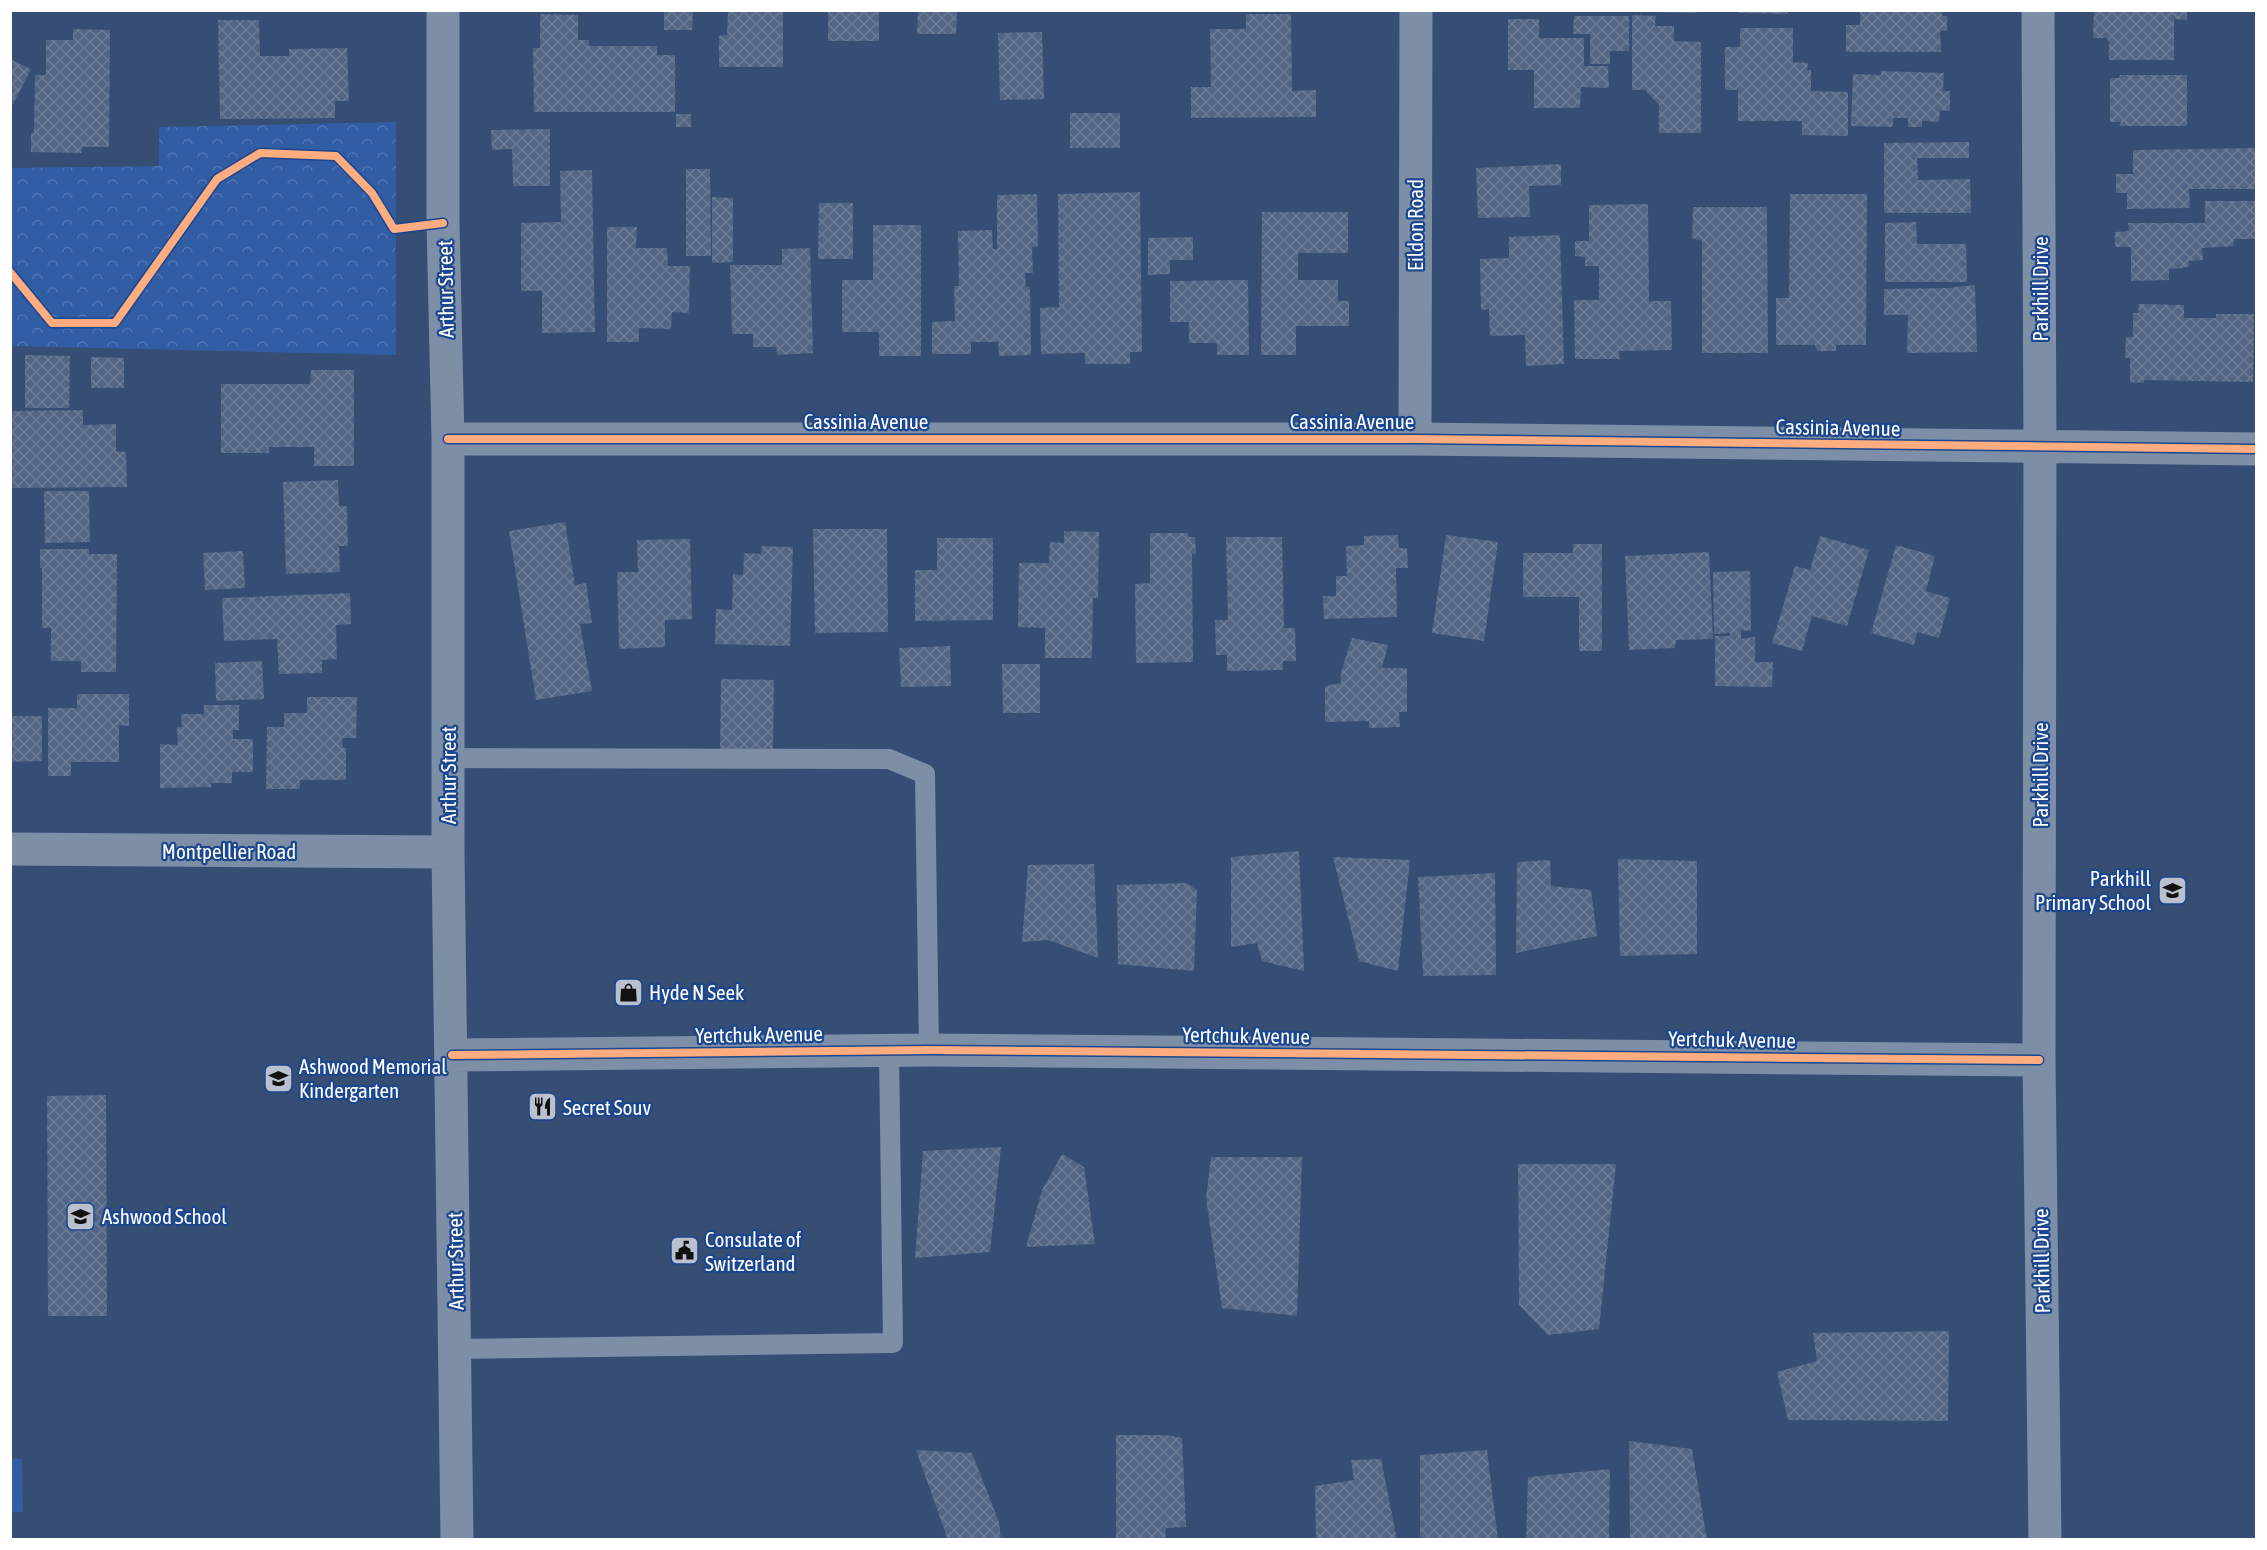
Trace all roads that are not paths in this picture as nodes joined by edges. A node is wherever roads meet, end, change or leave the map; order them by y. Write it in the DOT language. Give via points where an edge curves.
graph roads {
  1 [pos="443,10"];
  2 [pos="1416,10"];
  3 [pos="2038,10"];
  4 [pos="448,439"];
  5 [pos="1415,439"];
  6 [pos="2040,448"];
  7 [pos="2256,449"];
  8 [pos="448,758"];
  9 [pos="10,849"];
  10 [pos="448,852"];
  11 [pos="929,1050"];
  12 [pos="889,1051"];
  13 [pos="452,1055"];
  14 [pos="2039,1060"];
  15 [pos="456,1349"];
  16 [pos="457,1539"];
  17 [pos="2045,1539"];
  1 -- 4 [label="street, Arthur Street"];
  2 -- 5 [label="street, Eildon Road"];
  3 -- 6 [label="street, Parkhill Drive"];
  4 -- 5 [label="street, Cassinia Avenue"];
  4 -- 8 [label="street, Arthur Street"];
  5 -- 6 [label="street, Cassinia Avenue"];
  6 -- 7 [label="street, Cassinia Avenue"];
  6 -- 14 [label="street, Parkhill Drive"];
  8 -- 10 [label="street, Arthur Street"];
  8 -- 11 [label="lane" via="889,759 925,774"];
  9 -- 10 [label="street, Montpellier Road"];
  10 -- 13 [label="street, Arthur Street"];
  11 -- 12 [label="street, Yertchuk Avenue"];
  11 -- 14 [label="street, Yertchuk Avenue"];
  12 -- 13 [label="street, Yertchuk Avenue"];
  12 -- 15 [label="lane" via="893,1343"];
  13 -- 15 [label="street, Arthur Street"];
  14 -- 17 [label="street, Parkhill Drive"];
  15 -- 16 [label="street, Arthur Street"];
}
